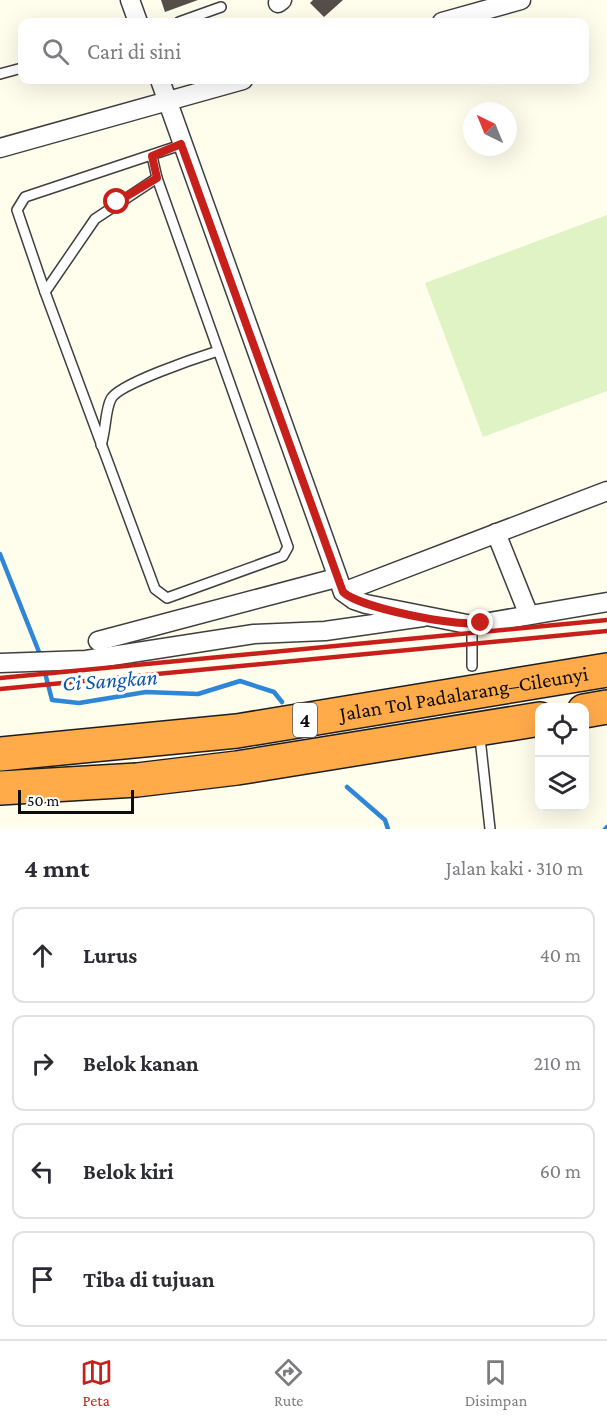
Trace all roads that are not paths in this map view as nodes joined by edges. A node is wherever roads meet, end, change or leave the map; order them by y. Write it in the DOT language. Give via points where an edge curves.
graph roads {
  1 [pos="130,0"];
  2 [pos="520,0"];
  3 [pos="221,7"];
  4 [pos="137,18"];
  5 [pos="190,18"];
  6 [pos="456,18"];
  7 [pos="18,69"];
  8 [pos="0,74"];
  9 [pos="162,84"];
  10 [pos="229,84"];
  11 [pos="168,101"];
  12 [pos="181,144"];
  13 [pos="0,148"];
  14 [pos="152,156"];
  15 [pos="157,178"];
  16 [pos="45,292"];
  17 [pos="218,351"];
  18 [pos="101,445"];
  19 [pos="607,491"];
  20 [pos="496,533"];
  21 [pos="340,585"];
  22 [pos="607,602"];
  23 [pos="528,613"];
  24 [pos="423,617"];
  25 [pos="472,625"];
  26 [pos="98,641"];
  27 [pos="0,663"];
  28 [pos="472,666"];
  29 [pos="607,670"];
  30 [pos="607,707"];
  31 [pos="589,710"];
  32 [pos="535,720"];
  33 [pos="480,738"];
  34 [pos="0,754"];
  35 [pos="0,788"];
  36 [pos="490,829"];
  1 -- 4 [label="street"];
  2 -- 6 [label="street"];
  3 -- 5 [label="lane"];
  7 -- 8 [label="lane"];
  9 -- 11 [label="street"];
  10 -- 11 [label="street"];
  11 -- 12 [label="street"];
  11 -- 13 [label="street"];
  12 -- 14 [label="lane"];
  12 -- 21 [label="street"];
  14 -- 15 [label="lane"];
  14 -- 16 [label="lane" via="25,197 21,202 18,210"];
  15 -- 16 [label="lane" via="95,219"];
  15 -- 17 [label="lane"];
  16 -- 18 [label="lane"];
  17 -- 18 [label="lane" via="161,371 115,393 110,400"];
  17 -- 18 [label="lane" via="288,547 283,556 167,598 161,595 155,589"];
  19 -- 20 [label="street"];
  20 -- 21 [label="street"];
  20 -- 23 [label="street"];
  21 -- 24 [label="street" via="354,600"];
  21 -- 26 [label="street"];
  22 -- 23 [label="street"];
  23 -- 25 [label="street"];
  24 -- 25 [label="street"];
  24 -- 27 [label="street" via="368,626 254,634 131,654"];
  25 -- 28 [label="lane"];
  29 -- 34 [label="highway, Jalan Tol Padalarang–Cileunyi / 4" via="237,731"];
  30 -- 31 [label="highway, Jalan Tol Padalarang–Cileunyi"];
  32 -- 35 [label="highway, Jalan Tol Padalarang–Cileunyi / 4" via="237,768 137,780"];
  33 -- 36 [label="lane"];
}
